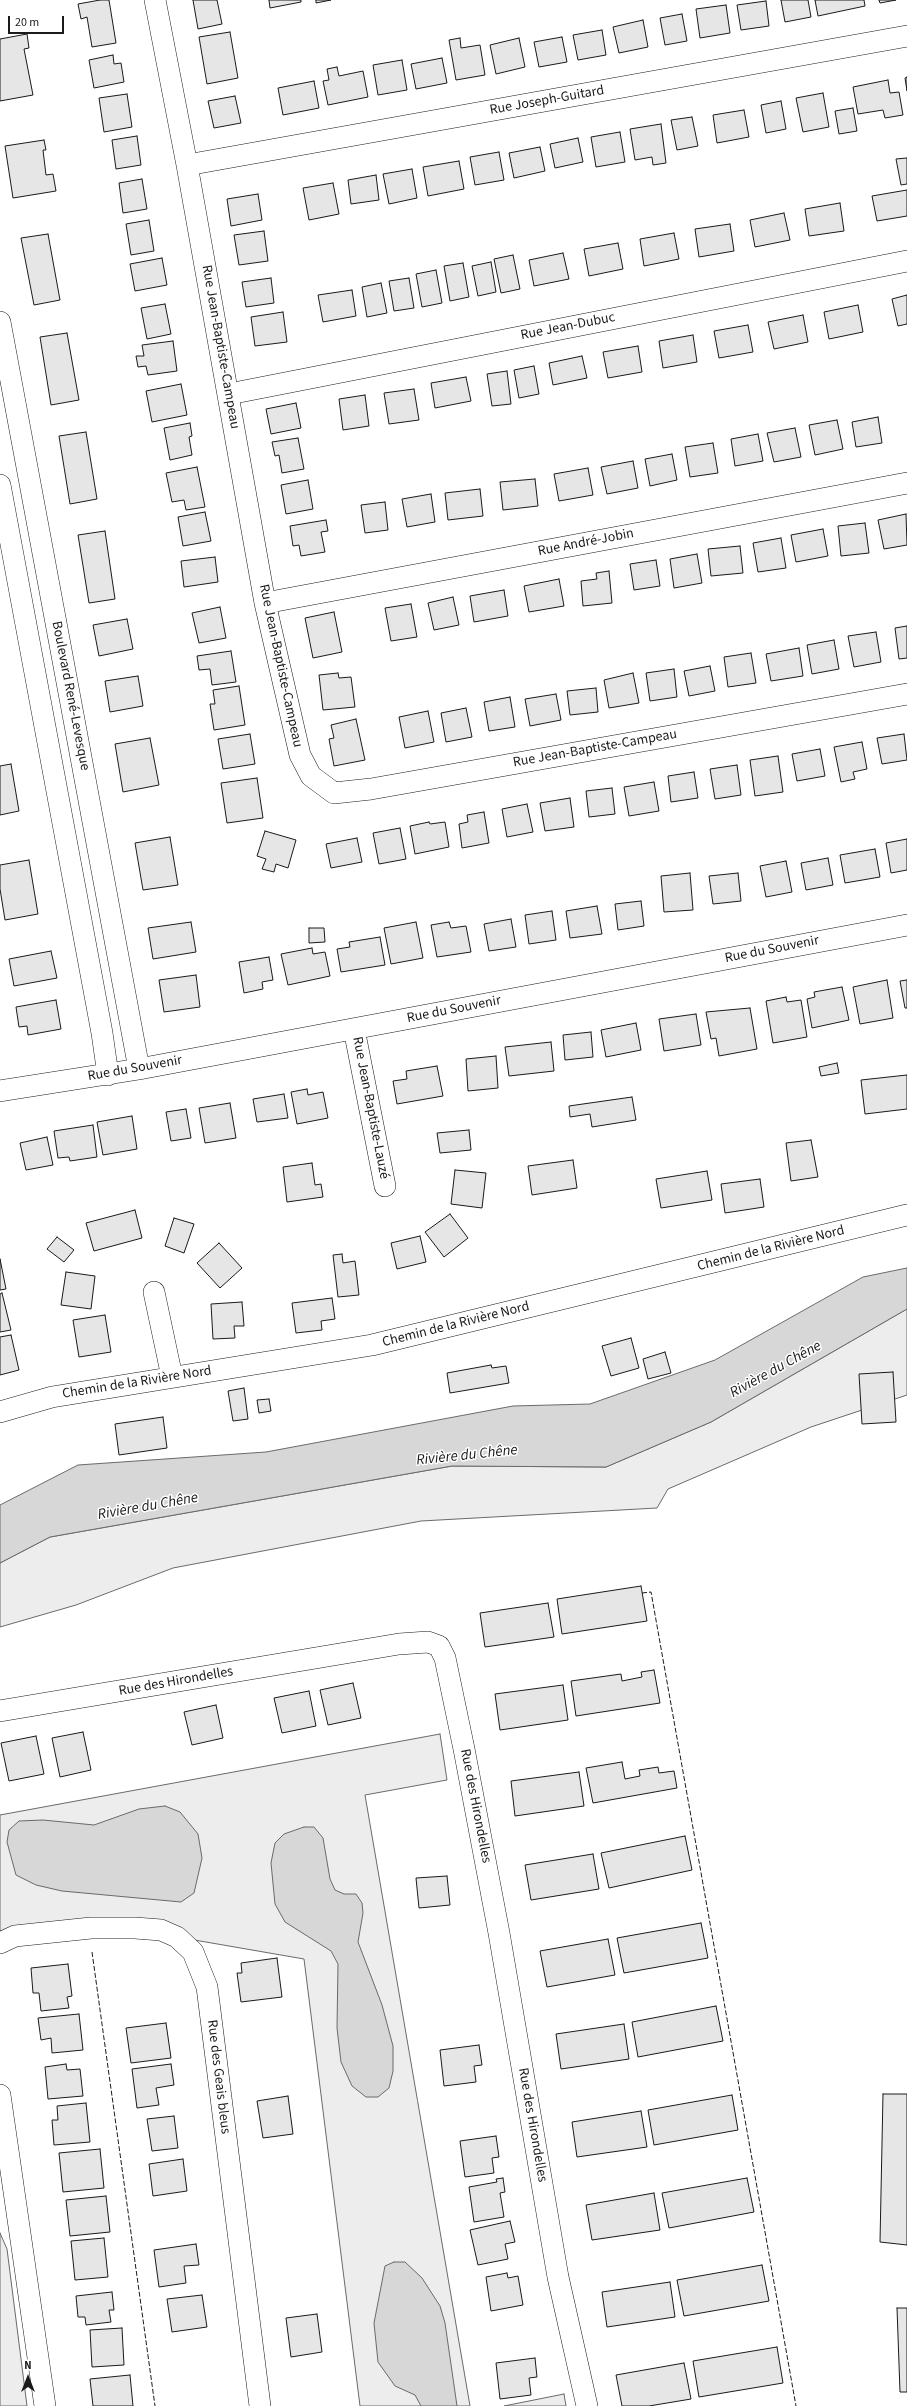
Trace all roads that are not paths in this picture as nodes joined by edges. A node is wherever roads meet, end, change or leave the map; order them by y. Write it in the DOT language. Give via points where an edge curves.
graph roads {
  1 [pos="155,0"];
  2 [pos="907,36"];
  3 [pos="188,165"];
  4 [pos="907,261"];
  5 [pos="0,322"];
  6 [pos="229,394"];
  7 [pos="907,483"];
  8 [pos="0,485"];
  9 [pos="265,604"];
  10 [pos="907,694"];
  11 [pos="907,925"];
  12 [pos="354,1029"];
  13 [pos="139,1069"];
  14 [pos="108,1075"];
  15 [pos="0,1091"];
  16 [pos="385,1186"];
  17 [pos="907,1216"];
  18 [pos="154,1292"];
  19 [pos="172,1377"];
  20 [pos="0,1412"];
  21 [pos="0,1711"];
  22 [pos="0,1943"];
  23 [pos="0,2095"];
  24 [pos="8,2209"];
  25 [pos="45,2406"];
  26 [pos="260,2406"];
  27 [pos="586,2406"];
  1 -- 3 [label="street, Rue Jean-Baptiste-Campeau"];
  2 -- 3 [label="street, Rue Joseph-Guitard"];
  3 -- 6 [label="street, Rue Jean-Baptiste-Campeau"];
  4 -- 6 [label="street, Rue Jean-Dubuc"];
  5 -- 13 [label="street, Boulevard René-Levesque"];
  6 -- 9 [label="street, Rue Jean-Baptiste-Campeau"];
  7 -- 9 [label="street, Rue André-Jobin"];
  8 -- 14 [label="street"];
  9 -- 10 [label="street, Rue Jean-Baptiste-Campeau" via="300,756 311,776 334,793 371,789"];
  11 -- 12 [label="street, Rue du Souvenir"];
  12 -- 13 [label="street, Rue du Souvenir"];
  12 -- 16 [label="street, Rue Jean-Baptiste-Lauzé"];
  13 -- 14 [label="street, Rue du Souvenir"];
  14 -- 15 [label="street, Rue du Souvenir"];
  17 -- 19 [label="street, Chemin de la Rivière Nord" via="372,1345"];
  18 -- 19 [label="street"];
  19 -- 20 [label="street, Chemin de la Rivière Nord" via="52,1397"];
  21 -- 27 [label="street, Rue des Hirondelles" via="399,1644 428,1642 439,1646 445,1658 464,1749 499,1933 558,2277"];
  22 -- 26 [label="street, Rue des Geais bleus" via="15,1936 91,1928 135,1928 161,1930 177,1938 193,1952 207,1987"];
  23 -- 24 [label="street"];
  24 -- 25 [label="street"];
}
